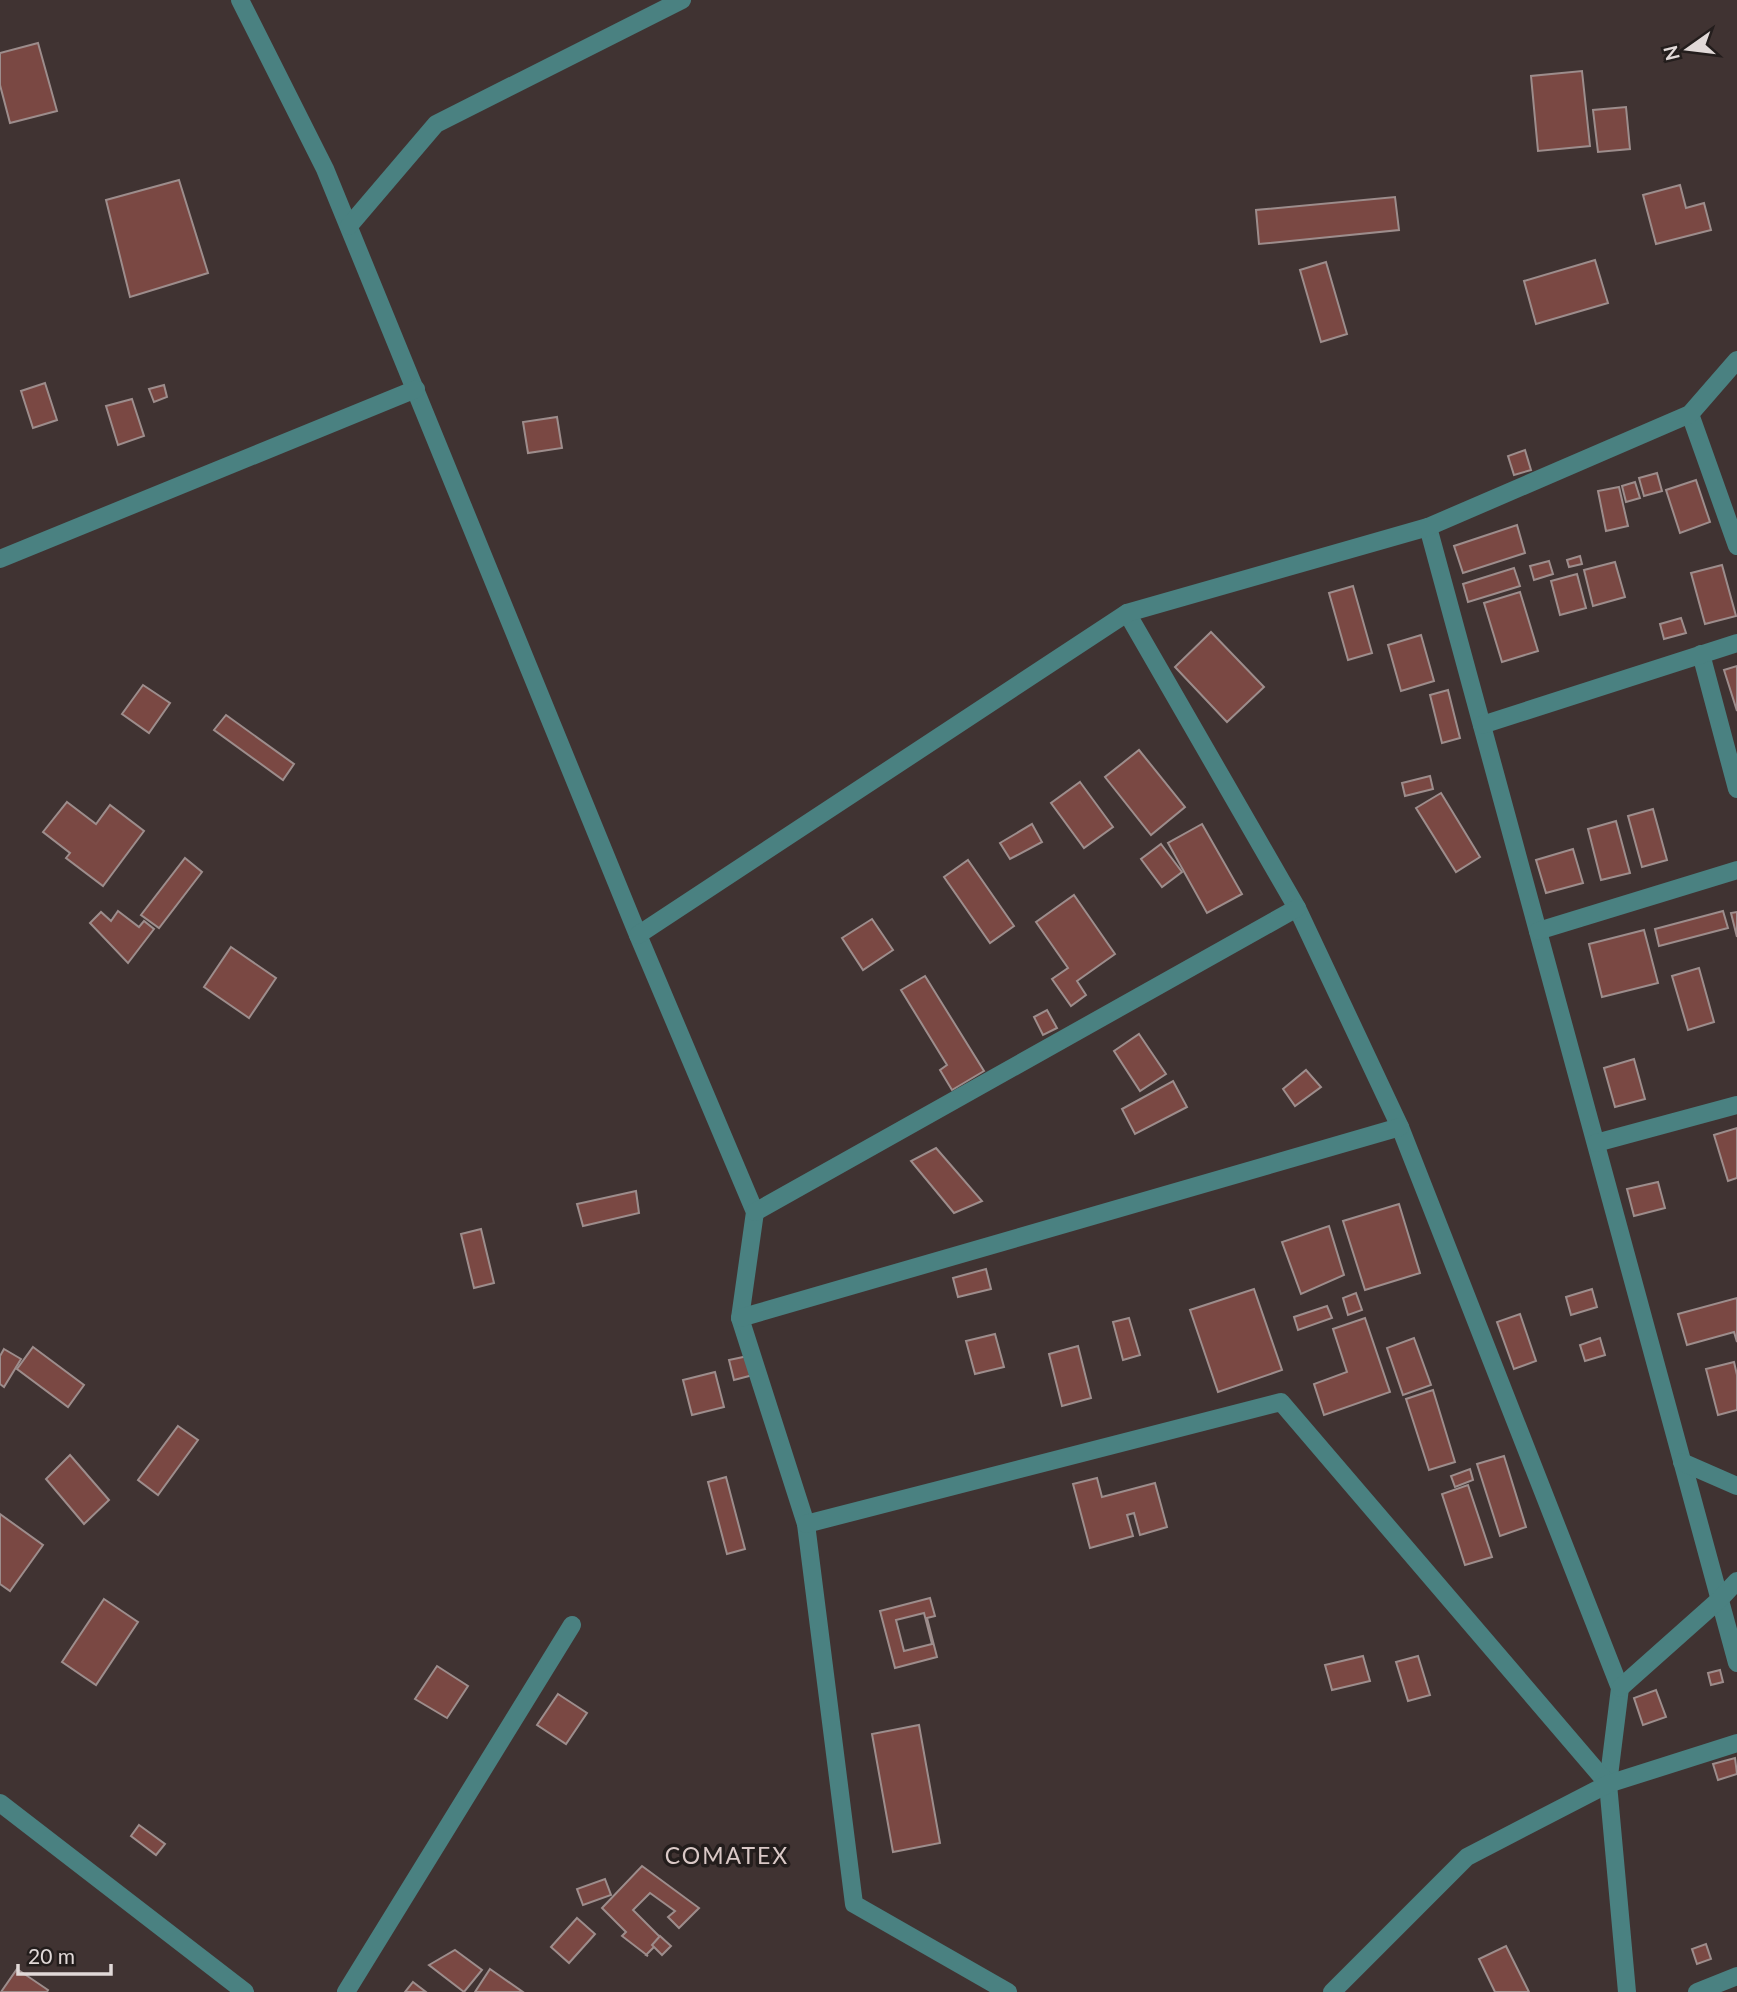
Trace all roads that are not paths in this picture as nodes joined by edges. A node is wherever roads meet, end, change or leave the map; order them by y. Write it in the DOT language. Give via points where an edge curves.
graph roads {
  1 [pos="240,0"];
  2 [pos="682,0"];
  3 [pos="349,226"];
  4 [pos="1737,360"];
  5 [pos="416,389"];
  6 [pos="1690,414"];
  7 [pos="1428,527"];
  8 [pos="1737,547"];
  9 [pos="0,559"];
  10 [pos="1127,613"];
  11 [pos="1737,643"];
  12 [pos="1701,654"];
  13 [pos="1482,725"];
  14 [pos="1737,789"];
  15 [pos="1737,870"];
  16 [pos="1297,908"];
  17 [pos="1538,931"];
  18 [pos="638,935"];
  19 [pos="1737,1105"];
  20 [pos="1400,1127"];
  21 [pos="1596,1143"];
  22 [pos="755,1212"];
  23 [pos="740,1318"];
  24 [pos="1682,1462"];
  25 [pos="1737,1486"];
  26 [pos="806,1524"];
  27 [pos="1737,1581"];
  28 [pos="1720,1599"];
  29 [pos="572,1625"];
  30 [pos="1737,1663"];
  31 [pos="1620,1688"];
  32 [pos="1737,1743"];
  33 [pos="1608,1784"];
  34 [pos="0,1804"];
  35 [pos="1737,1976"];
  36 [pos="246,1992"];
  37 [pos="346,1992"];
  38 [pos="1008,1992"];
  39 [pos="1332,1992"];
  40 [pos="1627,1992"];
  41 [pos="1698,1992"];
  1 -- 3 [label="street"];
  2 -- 3 [label="street" via="436,124"];
  3 -- 5 [label="street"];
  4 -- 6 [label="street"];
  5 -- 9 [label="street"];
  5 -- 18 [label="street"];
  6 -- 7 [label="street"];
  6 -- 8 [label="street"];
  7 -- 10 [label="street"];
  7 -- 13 [label="street"];
  10 -- 16 [label="street"];
  10 -- 18 [label="street"];
  11 -- 12 [label="street"];
  12 -- 13 [label="street"];
  12 -- 14 [label="street"];
  13 -- 17 [label="street"];
  15 -- 17 [label="street"];
  16 -- 20 [label="street"];
  16 -- 22 [label="street"];
  17 -- 21 [label="street"];
  18 -- 22 [label="street"];
  19 -- 21 [label="street"];
  20 -- 23 [label="street"];
  20 -- 31 [label="street"];
  21 -- 24 [label="street"];
  22 -- 23 [label="street"];
  23 -- 26 [label="street"];
  24 -- 25 [label="street"];
  24 -- 28 [label="street"];
  26 -- 33 [label="street" via="1281,1402"];
  26 -- 38 [label="street" via="853,1904"];
  27 -- 28 [label="street"];
  28 -- 30 [label="street"];
  28 -- 31 [label="street"];
  29 -- 37 [label="street"];
  31 -- 33 [label="street"];
  32 -- 33 [label="street"];
  33 -- 39 [label="street" via="1467,1857"];
  33 -- 40 [label="street"];
  34 -- 36 [label="street"];
  35 -- 41 [label="street"];
}
